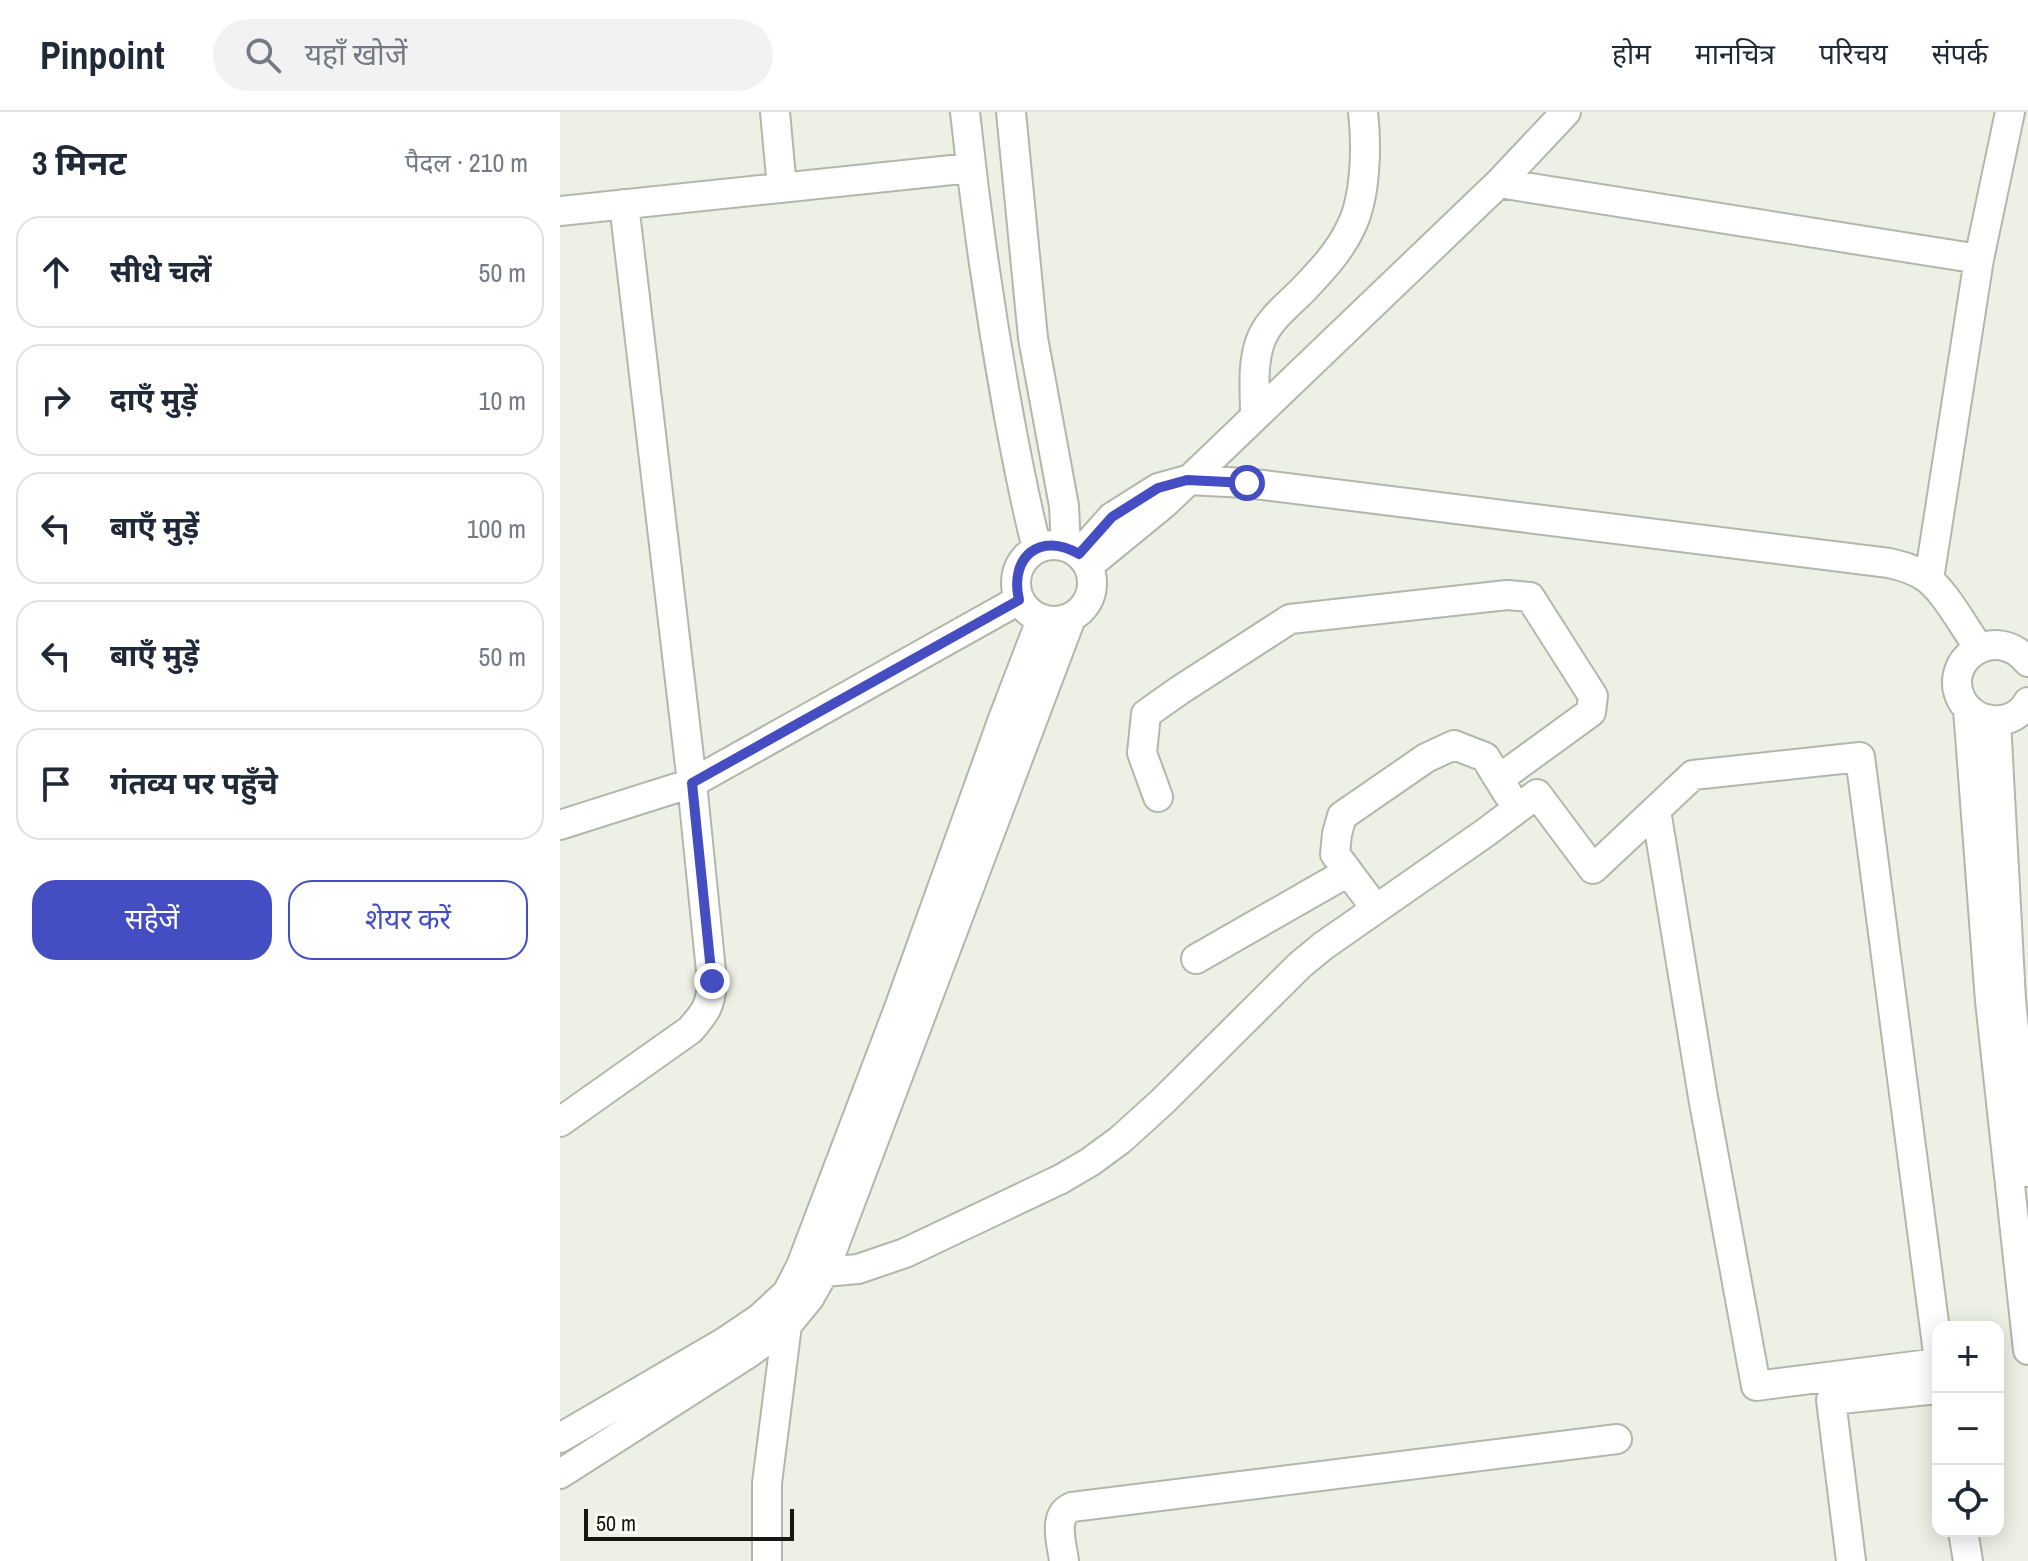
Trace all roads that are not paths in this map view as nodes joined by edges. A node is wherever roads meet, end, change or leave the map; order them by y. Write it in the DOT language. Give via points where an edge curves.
graph roads {
  1 [pos="775,112"];
  2 [pos="965,112"];
  3 [pos="1011,112"];
  4 [pos="1363,112"];
  5 [pos="1566,112"];
  6 [pos="2010,112"];
  7 [pos="971,168"];
  8 [pos="1499,183"];
  9 [pos="782,188"];
  10 [pos="624,204"];
  11 [pos="560,211"];
  12 [pos="1979,259"];
  13 [pos="1033,338"];
  14 [pos="995,342"];
  15 [pos="1255,415"];
  16 [pos="1187,480"];
  17 [pos="1037,548"];
  18 [pos="1078,555"];
  19 [pos="1929,579"];
  20 [pos="1019,600"];
  21 [pos="1071,618"];
  22 [pos="1041,620"];
  23 [pos="1979,648"];
  24 [pos="2028,662"];
  25 [pos="2027,708"];
  26 [pos="1968,709"];
  27 [pos="1996,721"];
  28 [pos="1499,779"];
  29 [pos="692,783"];
  30 [pos="1158,797"];
  31 [pos="1517,808"];
  32 [pos="1656,810"];
  33 [pos="560,825"];
  34 [pos="1348,872"];
  35 [pos="1376,909"];
  36 [pos="1196,959"];
  37 [pos="2010,999"];
  38 [pos="560,1122"];
  39 [pos="2028,1172"];
  40 [pos="824,1272"];
  41 [pos="787,1293"];
  42 [pos="1934,1321"];
  43 [pos="787,1325"];
  44 [pos="2028,1350"];
  45 [pos="1932,1364"];
  46 [pos="1932,1390"];
  47 [pos="560,1438"];
  48 [pos="1617,1439"];
  49 [pos="560,1474"];
  50 [pos="1964,1537"];
  51 [pos="767,1561"];
  52 [pos="1064,1561"];
  53 [pos="1851,1561"];
  54 [pos="1968,1561"];
  1 -- 9 [label="street"];
  2 -- 7 [label="street"];
  3 -- 13 [label="street"];
  4 -- 15 [label="street" via="1362,187 1352,226 1335,255 1274,318 1261,339 1254,364"];
  5 -- 8 [label="street"];
  6 -- 12 [label="street"];
  7 -- 9 [label="street"];
  7 -- 14 [label="street"];
  8 -- 12 [label="street"];
  8 -- 15 [label="street"];
  9 -- 10 [label="street"];
  10 -- 11 [label="street"];
  10 -- 29 [label="street"];
  12 -- 19 [label="street"];
  13 -- 14 [label="street"];
  13 -- 18 [label="street"];
  14 -- 17 [label="street"];
  15 -- 16 [label="street"];
  16 -- 18 [label="street" via="1158,488 1112,517"];
  16 -- 19 [label="street" via="1247,483 1889,563"];
  17 -- 18 [label="street" via="1057,544"];
  17 -- 20 [label="street" via="1017,571"];
  18 -- 21 [label="street" via="1092,580 1091,595"];
  19 -- 23 [label="street"];
  20 -- 22 [label="street"];
  20 -- 29 [label="street"];
  21 -- 22 [label="street"];
  21 -- 40 [label="street"];
  22 -- 41 [label="street" via="807,1252"];
  23 -- 24 [label="street" via="2008,646"];
  23 -- 26 [label="street" via="1967,656 1957,683"];
  25 -- 27 [label="street"];
  26 -- 27 [label="street"];
  26 -- 37 [label="street"];
  27 -- 37 [label="street"];
  28 -- 30 [label="street" via="1591,712 1593,696 1530,597 1507,595 1290,619 1146,714 1142,753"];
  28 -- 31 [label="street"];
  28 -- 34 [label="street" via="1485,757 1454,745 1426,758 1342,816 1335,854"];
  29 -- 33 [label="street"];
  29 -- 38 [label="street" via="711,1000 690,1030"];
  31 -- 32 [label="street" via="1537,794 1593,869"];
  31 -- 35 [label="street"];
  32 -- 42 [label="street" via="1693,775 1860,757"];
  32 -- 45 [label="street" via="1756,1386"];
  34 -- 35 [label="street"];
  34 -- 36 [label="street"];
  35 -- 40 [label="street" via="1300,965 1162,1102 1090,1162 905,1253 858,1269"];
  37 -- 39 [label="street"];
  37 -- 44 [label="street"];
  40 -- 43 [label="street"];
  41 -- 43 [label="street"];
  41 -- 47 [label="street" via="726,1341"];
  43 -- 49 [label="street"];
  43 -- 51 [label="street" via="767,1483"];
  46 -- 53 [label="street" via="1831,1400"];
  48 -- 52 [label="street" via="1072,1507 1061,1516"];
  50 -- 54 [label="street"];
}
